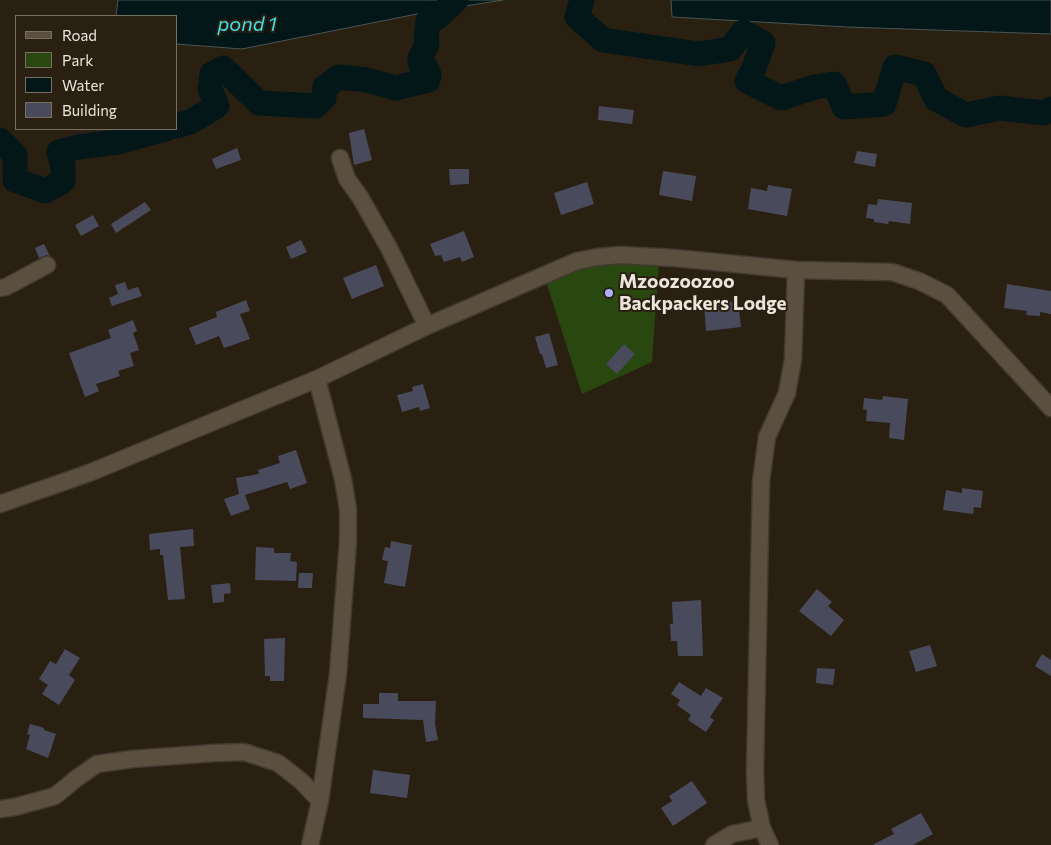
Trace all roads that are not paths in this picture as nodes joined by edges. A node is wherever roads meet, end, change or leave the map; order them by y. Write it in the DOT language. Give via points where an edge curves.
graph roads {
  1 [pos="340,158"];
  2 [pos="46,265"];
  3 [pos="796,270"];
  4 [pos="0,288"];
  5 [pos="428,326"];
  6 [pos="317,379"];
  7 [pos="1051,408"];
  8 [pos="0,504"];
  9 [pos="320,801"];
  10 [pos="0,810"];
  11 [pos="762,828"];
  12 [pos="310,845"];
  13 [pos="714,845"];
  14 [pos="770,845"];
  1 -- 5 [label="street" via="347,178 389,248"];
  2 -- 4 [label="street"];
  3 -- 5 [label="street" via="675,258 597,257 576,261"];
  3 -- 7 [label="street" via="892,272 946,295"];
  3 -- 11 [label="street" via="793,359 787,393 766,437 761,481 755,772"];
  5 -- 6 [label="street"];
  6 -- 8 [label="street" via="90,473"];
  6 -- 9 [label="street" via="348,509 338,674"];
  9 -- 10 [label="street" via="278,764 244,752 97,764 56,796"];
  9 -- 12 [label="street"];
  11 -- 13 [label="street" via="732,834"];
  11 -- 14 [label="street"];
}
